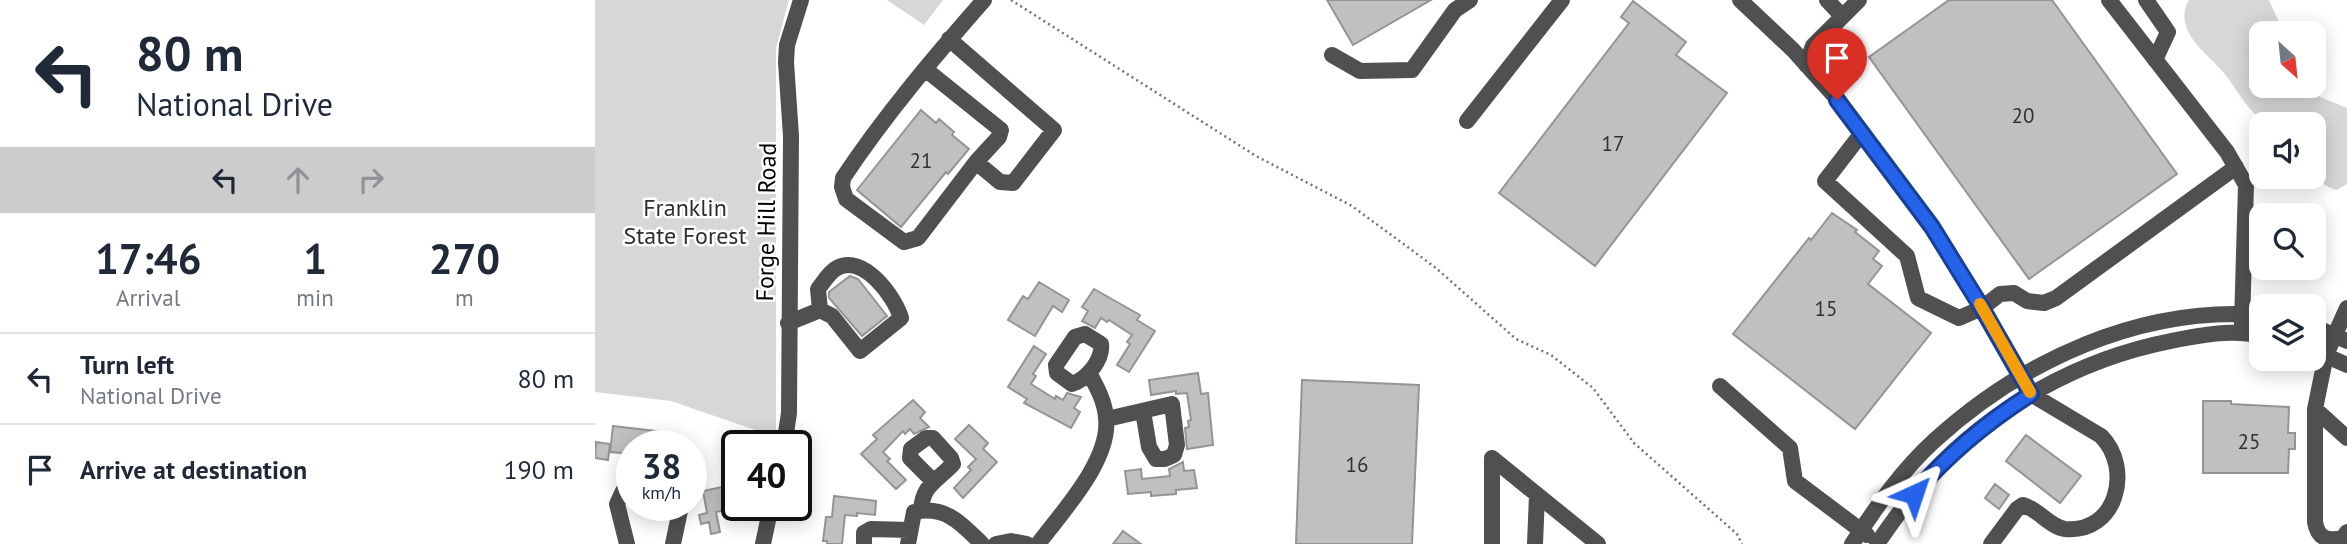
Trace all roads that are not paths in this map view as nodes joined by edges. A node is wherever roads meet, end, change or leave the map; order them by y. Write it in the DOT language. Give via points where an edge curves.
graph roads {
  1 [pos="801,0"];
  2 [pos="984,0"];
  3 [pos="1470,0"];
  4 [pos="1562,0"];
  5 [pos="1740,0"];
  6 [pos="1827,0"];
  7 [pos="1859,0"];
  8 [pos="2109,0"];
  9 [pos="2146,0"];
  10 [pos="1842,16"];
  11 [pos="950,39"];
  12 [pos="1332,55"];
  13 [pos="2155,60"];
  14 [pos="1806,65"];
  15 [pos="925,69"];
  16 [pos="1467,121"];
  17 [pos="1862,133"];
  18 [pos="976,162"];
  19 [pos="2236,167"];
  20 [pos="1982,308"];
  21 [pos="2347,308"];
  22 [pos="820,310"];
  23 [pos="2242,314"];
  24 [pos="2249,314"];
  25 [pos="788,323"];
  26 [pos="2241,334"];
  27 [pos="2249,335"];
  28 [pos="2341,338"];
  29 [pos="2326,349"];
  30 [pos="2326,356"];
  31 [pos="2347,365"];
  32 [pos="2318,371"];
  33 [pos="1089,373"];
  34 [pos="2021,377"];
  35 [pos="1720,386"];
  36 [pos="2031,394"];
  37 [pos="2315,409"];
  38 [pos="1143,411"];
  39 [pos="1107,419"];
  40 [pos="786,430"];
  41 [pos="2347,438"];
  42 [pos="933,481"];
  43 [pos="1537,495"];
  44 [pos="921,511"];
  45 [pos="622,521"];
  46 [pos="678,521"];
  47 [pos="768,521"];
  48 [pos="2347,532"];
  49 [pos="909,537"];
  50 [pos="1856,537"];
  51 [pos="628,544"];
  52 [pos="673,544"];
  53 [pos="763,544"];
  54 [pos="864,544"];
  55 [pos="982,544"];
  56 [pos="996,544"];
  57 [pos="1027,544"];
  58 [pos="1038,544"];
  59 [pos="1492,544"];
  60 [pos="1535,544"];
  61 [pos="1598,544"];
  62 [pos="1877,544"];
  63 [pos="1991,544"];
  1 -- 25 [label="street, Forge Hill Road" via="786,62 791,136"];
  2 -- 11 [label="street"];
  3 -- 12 [label="street" via="1455,10 1412,70 1360,71"];
  4 -- 16 [label="street"];
  5 -- 14 [label="street"];
  6 -- 10 [label="street"];
  7 -- 10 [label="street"];
  8 -- 13 [label="street"];
  9 -- 13 [label="street" via="2168,32"];
  10 -- 14 [label="street" via="1813,46"];
  11 -- 15 [label="street"];
  11 -- 18 [label="street" via="1054,130 1013,183 1000,182"];
  13 -- 19 [label="street"];
  14 -- 17 [label="street"];
  15 -- 18 [label="street" via="1001,131"];
  15 -- 18 [label="street" via="843,178 846,199 904,242 918,238"];
  17 -- 20 [label="street" via="1932,227"];
  17 -- 20 [label="street" via="1825,181 1907,256 1918,298 1959,318"];
  19 -- 20 [label="street" via="2056,298 2044,303 2014,293 2000,294"];
  19 -- 23 [label="street" via="2246,185"];
  20 -- 34 [label="street"];
  21 -- 28 [label="street"];
  22 -- 22 [label="street" via="832,316 860,351 901,318 881,284 858,267 847,265 837,268 818,289"];
  22 -- 25 [label="street"];
  23 -- 24 [label="street"];
  23 -- 26 [label="street"];
  23 -- 34 [label="street" via="2201,314 2106,334"];
  25 -- 40 [label="street, Forge Hill Road"];
  26 -- 27 [label="street"];
  26 -- 36 [label="street" via="2211,333 2141,347 2077,370"];
  28 -- 29 [label="street"];
  30 -- 31 [label="street"];
  32 -- 37 [label="street"];
  33 -- 39 [label="street"];
  34 -- 36 [label="street"];
  34 -- 50 [label="street" via="1935,440"];
  35 -- 50 [label="street" via="1790,448 1795,481"];
  36 -- 62 [label="street" via="1961,445 1929,477"];
  36 -- 63 [label="street" via="2109,443 2119,485 2109,508 2092,523 2063,529 2023,505"];
  37 -- 41 [label="street"];
  37 -- 48 [label="street" via="2317,532 2331,540 2343,538"];
  38 -- 39 [label="street"];
  39 -- 58 [label="street" via="1101,449 1085,481"];
  42 -- 44 [label="street" via="921,497"];
  43 -- 59 [label="street" via="1492,458"];
  43 -- 60 [label="street"];
  43 -- 61 [label="street"];
  44 -- 49 [label="street" via="914,512"];
  44 -- 55 [label="street" via="947,514"];
  45 -- 51 [label="street"];
  46 -- 52 [label="street"];
  47 -- 53 [label="street"];
  49 -- 54 [label="street" via="871,529 864,533"];
  50 -- 62 [label="street"];
  56 -- 57 [label="street"];
}
